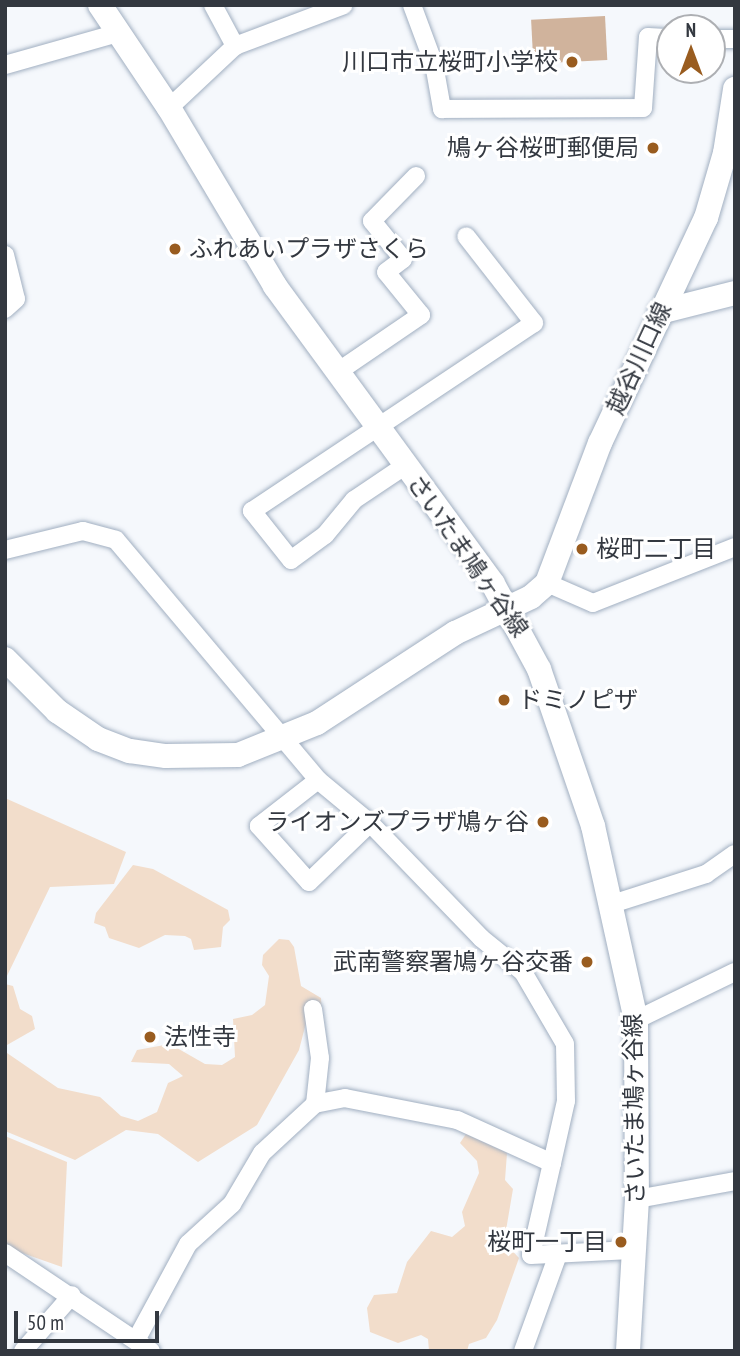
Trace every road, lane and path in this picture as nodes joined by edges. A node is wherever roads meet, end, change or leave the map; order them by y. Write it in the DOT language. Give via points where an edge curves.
graph roads {
  1 [pos="100,5"];
  2 [pos="213,5"];
  3 [pos="344,5"];
  4 [pos="412,5"];
  5 [pos="118,33"];
  6 [pos="656,37"];
  7 [pos="235,46"];
  8 [pos="5,65"];
  9 [pos="735,89"];
  10 [pos="169,108"];
  11 [pos="416,176"];
  12 [pos="466,236"];
  13 [pos="5,255"];
  14 [pos="735,293"];
  15 [pos="5,309"];
  16 [pos="660,312"];
  17 [pos="336,373"];
  18 [pos="379,429"];
  19 [pos="405,466"];
  20 [pos="735,547"];
  21 [pos="5,550"];
  22 [pos="547,583"];
  23 [pos="510,609"];
  24 [pos="5,659"];
  25 [pos="286,738"];
  26 [pos="317,780"];
  27 [pos="370,823"];
  28 [pos="735,854"];
  29 [pos="612,904"];
  30 [pos="735,972"];
  31 [pos="313,1009"];
  32 [pos="636,1020"];
  33 [pos="315,1104"];
  34 [pos="552,1163"];
  35 [pos="735,1181"];
  36 [pos="637,1199"];
  37 [pos="631,1250"];
  38 [pos="5,1253"];
  39 [pos="557,1257"];
  40 [pos="72,1295"];
  41 [pos="136,1340"];
  42 [pos="23,1351"];
  43 [pos="151,1351"];
  44 [pos="523,1351"];
  45 [pos="628,1351"];
  1 -- 5 [label="main road, さいたま鳩ヶ谷線"];
  2 -- 7 [label="street"];
  3 -- 7 [label="street"];
  4 -- 6 [label="street" via="434,64 442,109 643,108 648,37"];
  5 -- 8 [label="street"];
  5 -- 10 [label="main road, さいたま鳩ヶ谷線"];
  7 -- 10 [label="street"];
  9 -- 16 [label="main road, 越谷川口線" via="718,185"];
  10 -- 17 [label="main road, さいたま鳩ヶ谷線" via="275,286"];
  11 -- 17 [label="street" via="372,221 403,259 386,272 421,315"];
  12 -- 18 [label="street" via="534,323"];
  13 -- 15 [label="street" via="16,299"];
  14 -- 16 [label="main road"];
  16 -- 22 [label="main road, 越谷川口線" via="600,443"];
  17 -- 18 [label="main road, さいたま鳩ヶ谷線"];
  18 -- 19 [label="main road, さいたま鳩ヶ谷線"];
  18 -- 19 [label="street" via="252,511 291,560 325,535 354,500"];
  19 -- 23 [label="main road, さいたま鳩ヶ谷線"];
  20 -- 22 [label="street" via="593,603"];
  21 -- 25 [label="street" via="83,531 116,540"];
  22 -- 23 [label="main road"];
  23 -- 25 [label="main road" via="455,633"];
  23 -- 29 [label="main road, さいたま鳩ヶ谷線" via="539,669 581,789"];
  24 -- 25 [label="main road" via="57,711 97,740 130,751 197,758 238,755"];
  25 -- 26 [label="street"];
  26 -- 27 [label="street"];
  26 -- 27 [label="street" via="259,825 309,881"];
  27 -- 34 [label="street" via="481,937 523,972 547,1007 565,1044 567,1070 566,1101"];
  28 -- 29 [label="street" via="706,874"];
  29 -- 32 [label="main road, さいたま鳩ヶ谷線"];
  30 -- 32 [label="street"];
  31 -- 33 [label="street" via="320,1058"];
  32 -- 36 [label="main road, さいたま鳩ヶ谷線"];
  33 -- 34 [label="street" via="345,1098 457,1120"];
  33 -- 41 [label="street" via="262,1153 232,1203 188,1244"];
  34 -- 39 [label="street" via="531,1255"];
  35 -- 36 [label="street"];
  36 -- 37 [label="main road, さいたま鳩ヶ谷線"];
  37 -- 39 [label="street"];
  37 -- 45 [label="main road, さいたま鳩ヶ谷線"];
  38 -- 40 [label="street"];
  39 -- 44 [label="street"];
  40 -- 41 [label="street"];
  40 -- 42 [label="street"];
  41 -- 43 [label="street"];
}
